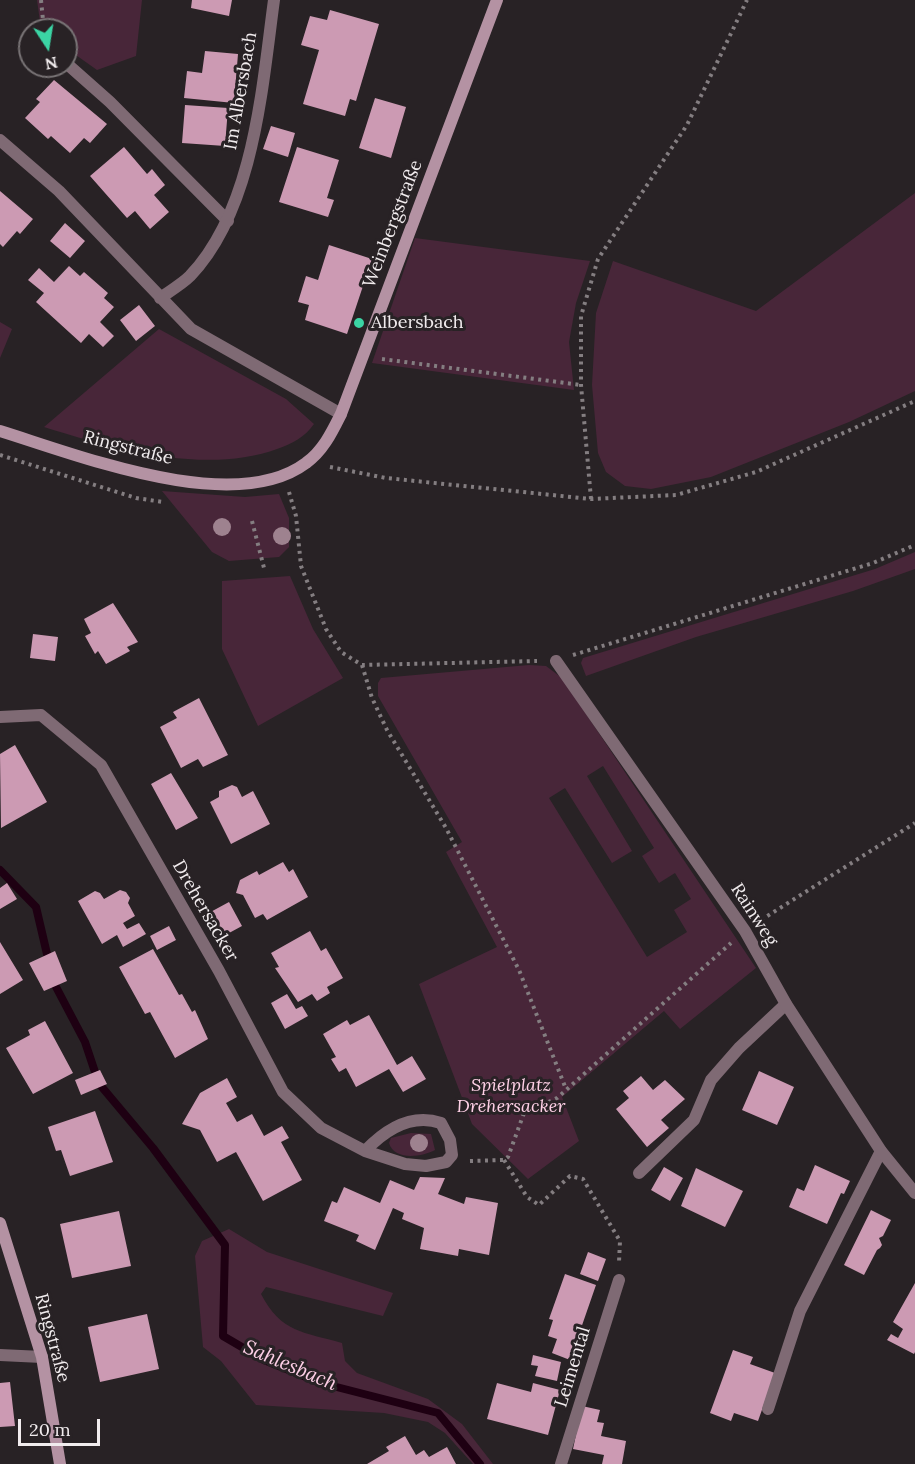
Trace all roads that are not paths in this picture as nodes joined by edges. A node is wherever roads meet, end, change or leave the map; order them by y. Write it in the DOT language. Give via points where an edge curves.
graph roads {
  1 [pos="274,0"];
  2 [pos="497,0"];
  3 [pos="78,74"];
  4 [pos="0,140"];
  5 [pos="228,221"];
  6 [pos="160,298"];
  7 [pos="341,414"];
  8 [pos="0,431"];
  9 [pos="285,476"];
  10 [pos="556,661"];
  11 [pos="0,717"];
  12 [pos="786,1004"];
  13 [pos="365,1151"];
  14 [pos="881,1151"];
  15 [pos="639,1173"];
  16 [pos="915,1193"];
  17 [pos="0,1223"];
  18 [pos="619,1280"];
  19 [pos="0,1355"];
  20 [pos="42,1357"];
  21 [pos="768,1409"];
  22 [pos="60,1464"];
  23 [pos="561,1464"];
  1 -- 5 [label="street, Im Albersbach" via="255,134"];
  2 -- 7 [label="street, Weinbergstraße"];
  3 -- 5 [label="street"];
  4 -- 6 [label="street" via="59,192"];
  5 -- 6 [label="street, Im Albersbach" via="190,276"];
  6 -- 7 [label="street" via="191,329"];
  7 -- 9 [label="street, Weinbergstraße" via="327,441 308,462"];
  8 -- 9 [label="street, Ringstraße" via="149,475 224,484 254,484"];
  10 -- 12 [label="street, Rainweg" via="745,931"];
  11 -- 13 [label="street, Drehersacker" via="41,715 101,765 283,1092 321,1128"];
  12 -- 14 [label="street, Rainweg"];
  12 -- 15 [label="street" via="711,1080 694,1120"];
  13 -- 13 [label="street, Drehersacker" via="405,1164 426,1166 447,1161 452,1155 441,1123 429,1119 414,1119 379,1136"];
  14 -- 16 [label="street, Rainweg"];
  14 -- 21 [label="street" via="800,1311"];
  17 -- 20 [label="street, Ringstraße"];
  18 -- 23 [label="street, Leimental"];
  19 -- 20 [label="street"];
  20 -- 22 [label="street, Ringstraße"];
}
